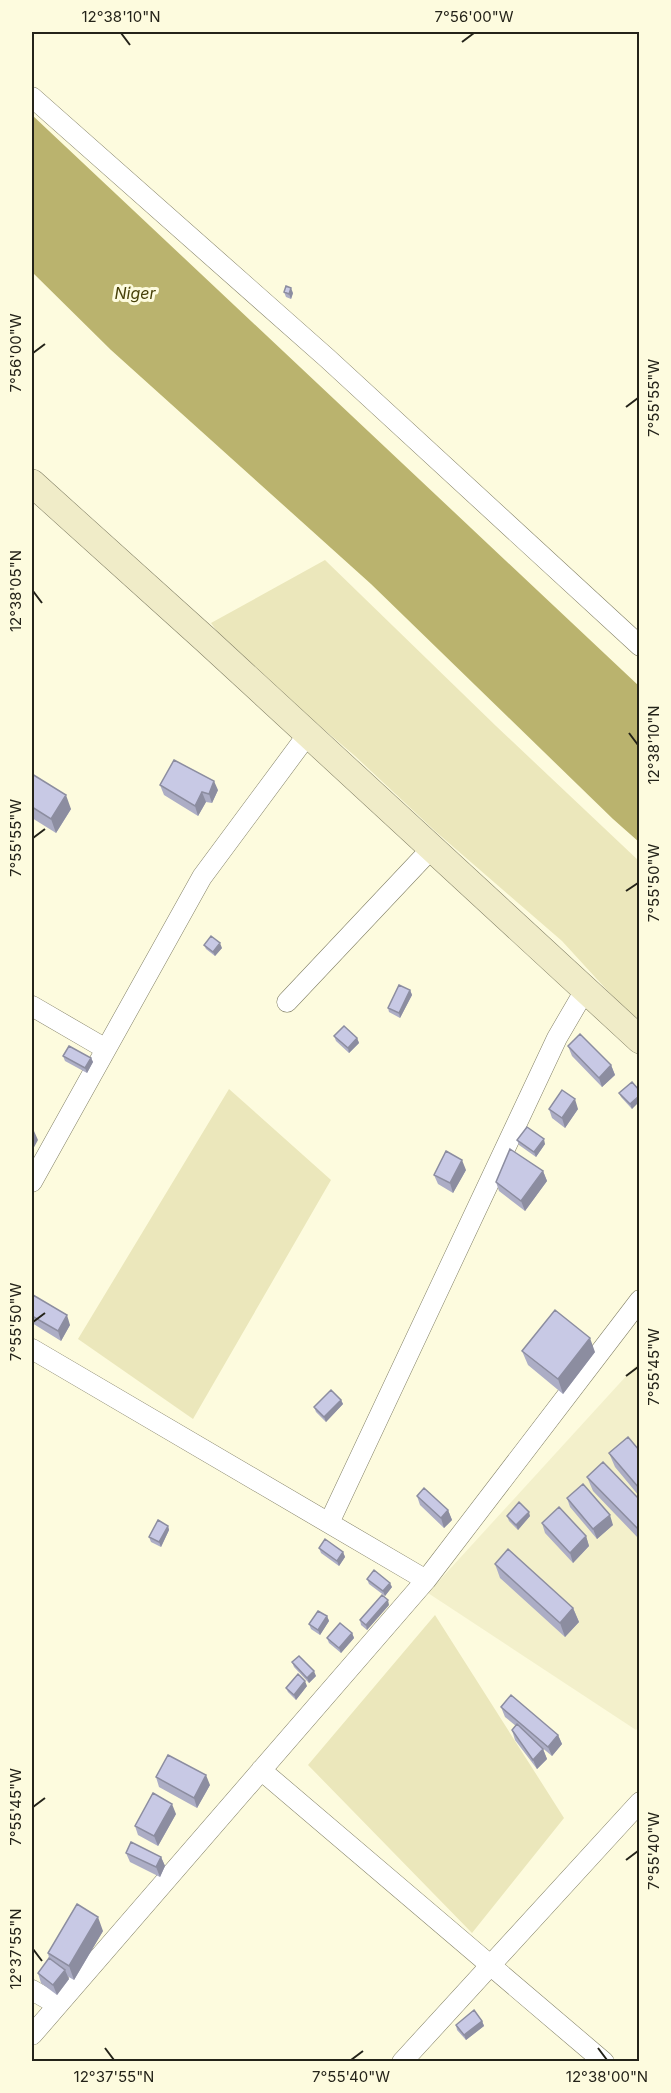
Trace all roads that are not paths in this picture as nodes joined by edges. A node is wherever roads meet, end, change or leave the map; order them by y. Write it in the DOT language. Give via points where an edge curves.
graph roads {
  1 [pos="32,97"];
  2 [pos="32,483"];
  3 [pos="639,646"];
  4 [pos="308,734"];
  5 [pos="432,848"];
  6 [pos="585,990"];
  7 [pos="287,1002"];
  8 [pos="32,1006"];
  9 [pos="639,1040"];
  10 [pos="106,1049"];
  11 [pos="32,1182"];
  12 [pos="639,1300"];
  13 [pos="32,1349"];
  14 [pos="329,1523"];
  15 [pos="426,1580"];
  16 [pos="261,1770"];
  17 [pos="639,1802"];
  18 [pos="490,1965"];
  19 [pos="32,1990"];
  20 [pos="58,2005"];
  21 [pos="32,2035"];
  22 [pos="402,2061"];
  23 [pos="604,2061"];
  1 -- 3 [label="street" via="327,358"];
  2 -- 4 [label="main road"];
  4 -- 5 [label="main road"];
  4 -- 10 [label="street" via="202,877"];
  5 -- 6 [label="main road"];
  5 -- 7 [label="street"];
  6 -- 9 [label="main road"];
  6 -- 14 [label="street" via="557,1038"];
  8 -- 10 [label="street"];
  10 -- 11 [label="street"];
  12 -- 15 [label="street"];
  13 -- 14 [label="street"];
  14 -- 15 [label="street"];
  15 -- 16 [label="street"];
  16 -- 18 [label="street"];
  16 -- 20 [label="street"];
  17 -- 18 [label="street"];
  18 -- 22 [label="street"];
  18 -- 23 [label="street"];
  19 -- 20 [label="street"];
  20 -- 21 [label="street"];
}
